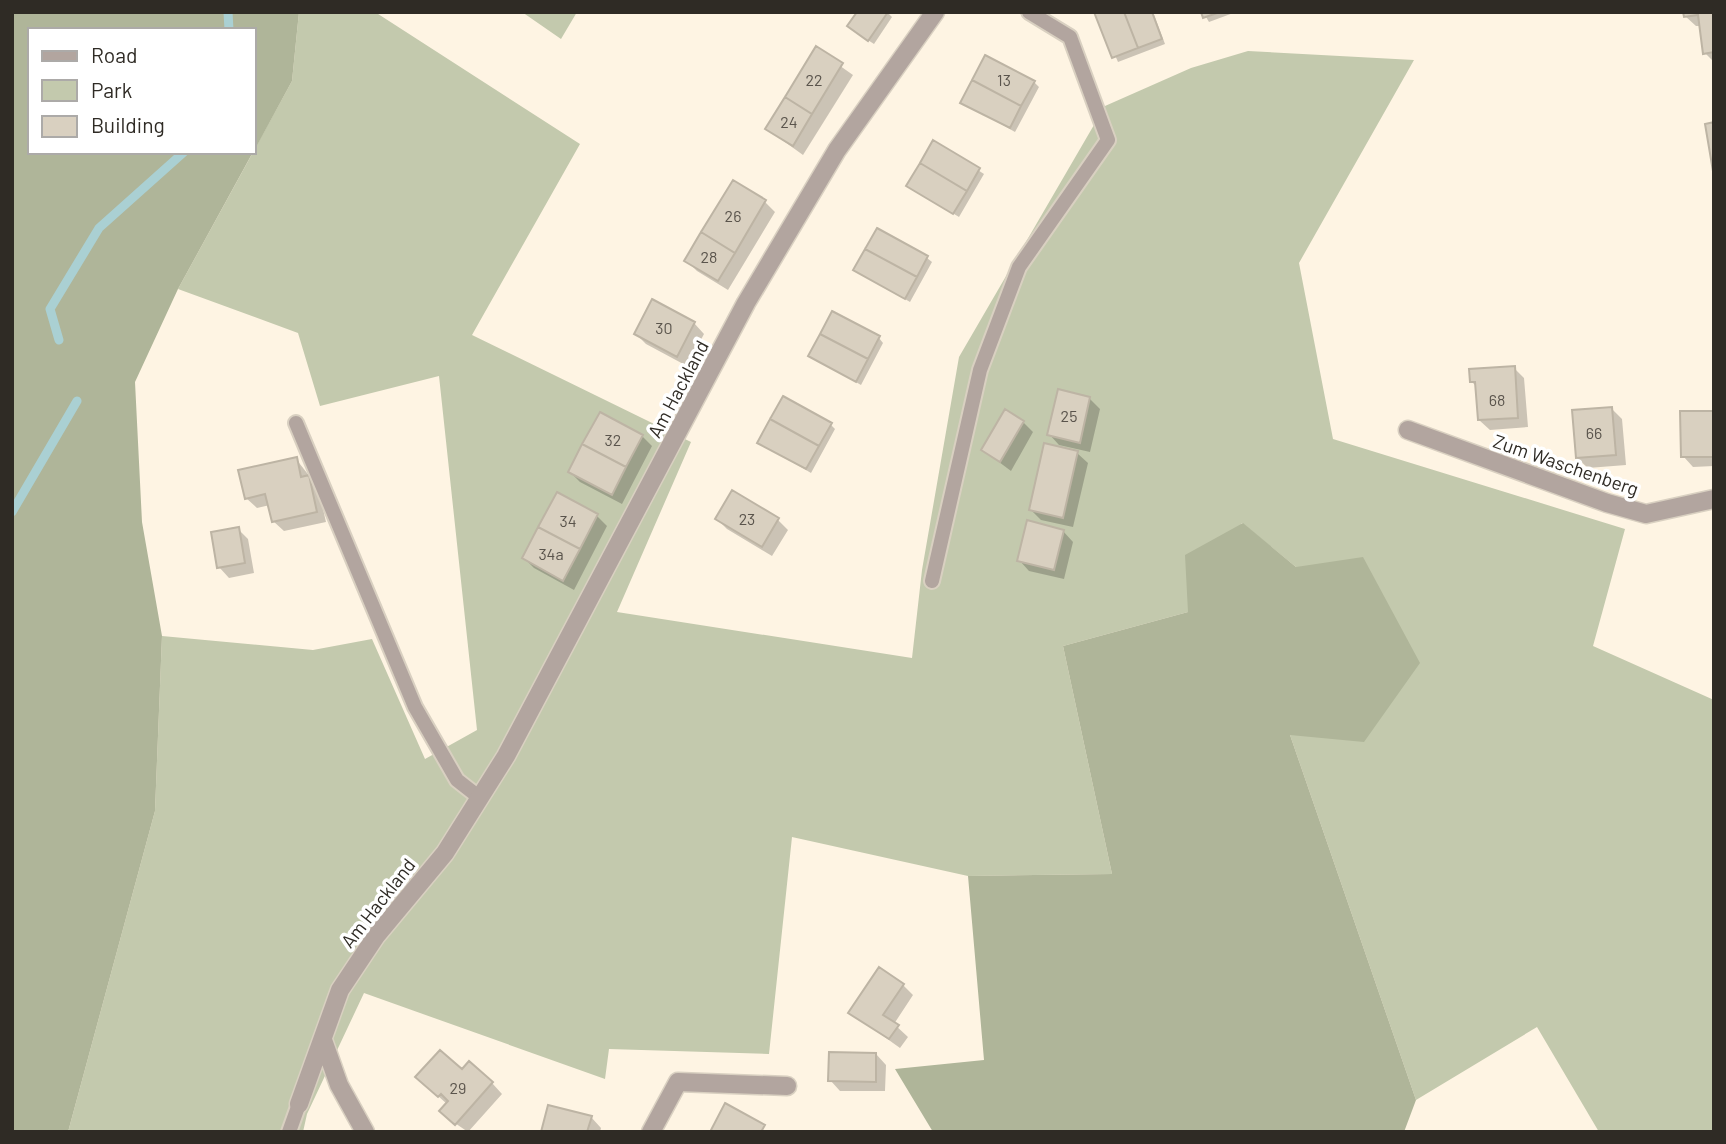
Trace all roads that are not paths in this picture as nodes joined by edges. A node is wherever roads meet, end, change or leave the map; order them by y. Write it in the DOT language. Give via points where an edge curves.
graph roads {
  1 [pos="935,12"];
  2 [pos="1029,12"];
  3 [pos="296,423"];
  4 [pos="1408,430"];
  5 [pos="1714,499"];
  6 [pos="932,581"];
  7 [pos="481,798"];
  8 [pos="323,1040"];
  9 [pos="787,1086"];
  10 [pos="299,1104"];
  11 [pos="289,1132"];
  12 [pos="365,1132"];
  13 [pos="652,1132"];
  1 -- 7 [label="street, Am Hackland" via="837,150 746,303"];
  2 -- 6 [label="lane" via="1070,37 1108,140 1019,267 980,370"];
  3 -- 7 [label="lane" via="415,707 457,780"];
  4 -- 5 [label="street, Zum Waschenberg" via="1646,514"];
  7 -- 8 [label="street, Am Hackland" via="445,853 376,936 340,990"];
  8 -- 10 [label="street, Am Hackland"];
  8 -- 12 [label="street" via="339,1085"];
  9 -- 13 [label="street" via="678,1082"];
  10 -- 11 [label="lane, Am Hackland"];
}
